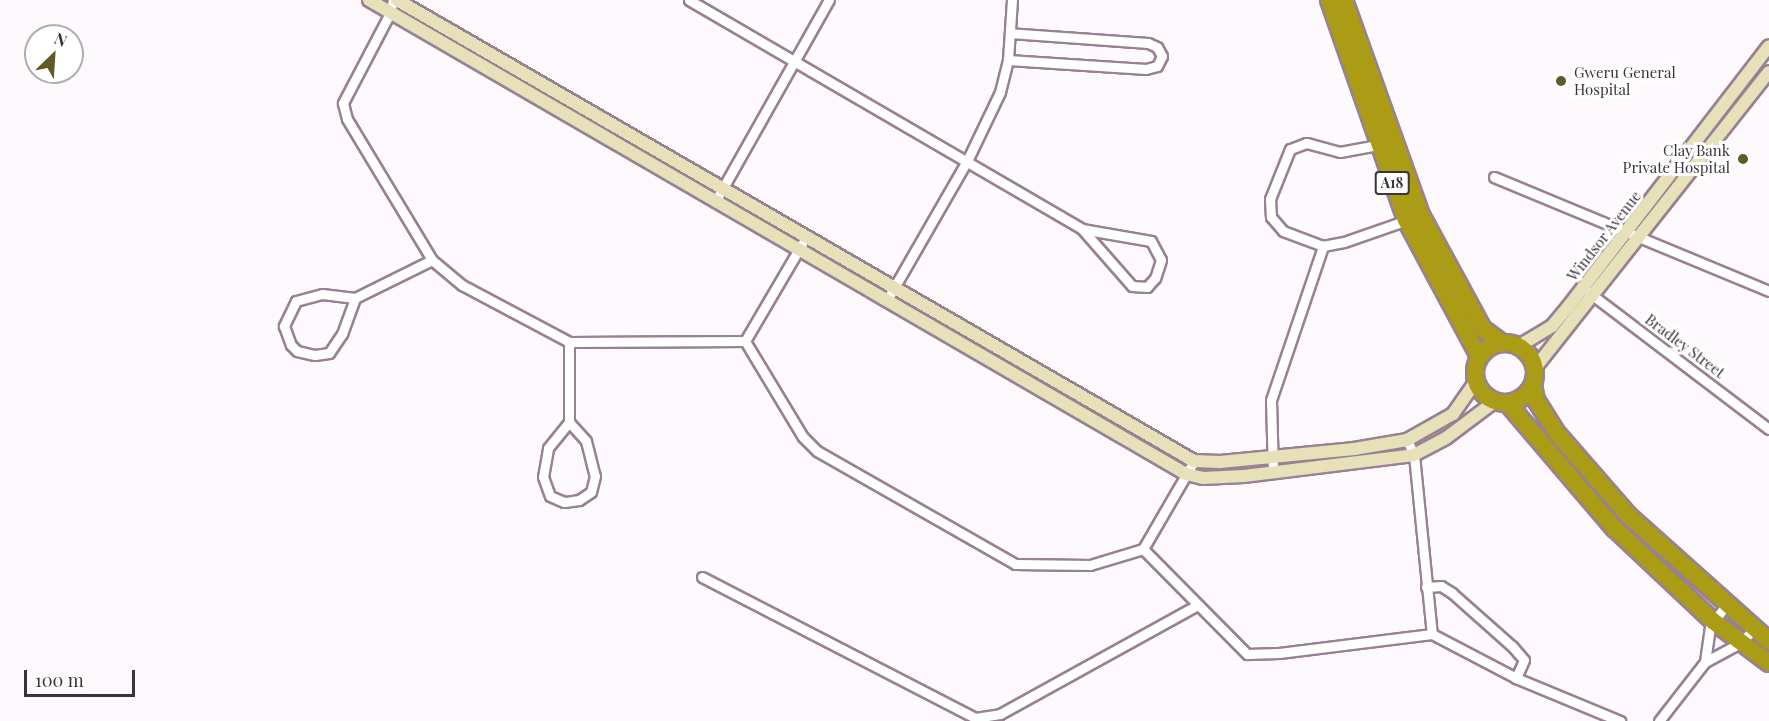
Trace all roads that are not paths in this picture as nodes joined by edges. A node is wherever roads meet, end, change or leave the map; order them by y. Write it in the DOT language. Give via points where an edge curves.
graph roads {
  1 [pos="369,0"];
  2 [pos="689,0"];
  3 [pos="829,0"];
  4 [pos="1012,0"];
  5 [pos="1329,0"];
  6 [pos="1344,0"];
  7 [pos="393,4"];
  8 [pos="412,4"];
  9 [pos="1346,27"];
  10 [pos="1010,33"];
  11 [pos="1769,46"];
  12 [pos="1008,60"];
  13 [pos="797,62"];
  14 [pos="1769,72"];
  15 [pos="1385,143"];
  16 [pos="967,161"];
  17 [pos="1494,177"];
  18 [pos="722,189"];
  19 [pos="715,202"];
  20 [pos="1414,217"];
  21 [pos="1083,229"];
  22 [pos="1626,231"];
  23 [pos="807,237"];
  24 [pos="1639,239"];
  25 [pos="1323,246"];
  26 [pos="799,249"];
  27 [pos="432,260"];
  28 [pos="894,288"];
  29 [pos="1583,288"];
  30 [pos="1769,291"];
  31 [pos="1595,297"];
  32 [pos="355,298"];
  33 [pos="887,300"];
  34 [pos="745,341"];
  35 [pos="569,342"];
  36 [pos="1502,343"];
  37 [pos="1519,346"];
  38 [pos="1479,356"];
  39 [pos="1534,377"];
  40 [pos="1475,382"];
  41 [pos="1501,403"];
  42 [pos="569,422"];
  43 [pos="1769,429"];
  44 [pos="1407,440"];
  45 [pos="1414,455"];
  46 [pos="1272,457"];
  47 [pos="1194,461"];
  48 [pos="1273,472"];
  49 [pos="1186,474"];
  50 [pos="1143,549"];
  51 [pos="702,577"];
  52 [pos="1426,587"];
  53 [pos="1726,605"];
  54 [pos="1196,606"];
  55 [pos="1713,621"];
  56 [pos="1754,628"];
  57 [pos="1432,634"];
  58 [pos="1769,641"];
  59 [pos="1742,642"];
  60 [pos="1705,662"];
  61 [pos="1769,663"];
  62 [pos="1516,678"];
  63 [pos="1620,721"];
  64 [pos="1659,721"];
  1 -- 7 [label="main road"];
  2 -- 13 [label="street"];
  3 -- 13 [label="street"];
  4 -- 10 [label="street"];
  5 -- 9 [label="highway, A18"];
  6 -- 9 [label="highway, A18"];
  7 -- 8 [label="main road"];
  7 -- 19 [label="main road"];
  7 -- 27 [label="street" via="343,103 347,119"];
  8 -- 18 [label="main road"];
  9 -- 15 [label="highway, A18"];
  10 -- 12 [label="street"];
  10 -- 12 [label="street" via="1148,43 1157,47 1162,56 1157,66 1146,69"];
  11 -- 22 [label="main road, Windsor Avenue"];
  12 -- 16 [label="street" via="1000,92"];
  13 -- 16 [label="street"];
  13 -- 18 [label="street"];
  14 -- 24 [label="main road, Windsor Avenue"];
  15 -- 20 [label="highway, A18"];
  15 -- 25 [label="street" via="1340,152 1306,143 1290,149 1270,199 1271,218 1283,231"];
  16 -- 21 [label="street"];
  16 -- 28 [label="street"];
  17 -- 22 [label="street"];
  18 -- 19 [label="street"];
  18 -- 23 [label="main road"];
  19 -- 26 [label="main road"];
  20 -- 25 [label="street"];
  20 -- 36 [label="highway, A18" via="1483,329"];
  20 -- 38 [label="highway, A18"];
  21 -- 21 [label="street" via="1151,242 1161,260 1155,278 1147,287 1131,286"];
  22 -- 24 [label="street"];
  22 -- 29 [label="main road, Windsor Avenue"];
  23 -- 26 [label="street"];
  23 -- 28 [label="main road"];
  24 -- 30 [label="street"];
  24 -- 31 [label="main road, Windsor Avenue"];
  25 -- 46 [label="street" via="1274,387"];
  26 -- 33 [label="main road"];
  26 -- 34 [label="street"];
  27 -- 32 [label="street"];
  27 -- 35 [label="street" via="462,285"];
  28 -- 33 [label="street"];
  28 -- 47 [label="main road"];
  29 -- 31 [label="street, Bradley Street"];
  29 -- 37 [label="main road, Windsor Avenue" via="1551,326"];
  31 -- 39 [label="main road, Windsor Avenue"];
  31 -- 43 [label="street, Bradley Street"];
  32 -- 32 [label="street" via="342,334 329,353 315,355 297,351 291,345 284,326 296,301 322,294"];
  33 -- 49 [label="main road"];
  34 -- 35 [label="street"];
  34 -- 50 [label="street" via="802,437 817,452 999,558 1015,564 1090,565"];
  35 -- 42 [label="street"];
  36 -- 37 [label="highway"];
  36 -- 38 [label="highway"];
  37 -- 39 [label="highway" via="1531,358"];
  38 -- 40 [label="highway"];
  39 -- 41 [label="highway" via="1518,401"];
  39 -- 53 [label="highway" via="1536,400 1555,431 1594,478 1667,553"];
  40 -- 41 [label="highway" via="1482,394"];
  40 -- 44 [label="main road" via="1453,414"];
  41 -- 45 [label="main road"];
  41 -- 55 [label="highway" via="1614,528"];
  42 -- 42 [label="street" via="586,441 595,476 591,492 579,500 564,502 550,496 543,477 548,448"];
  44 -- 45 [label="street"];
  44 -- 46 [label="main road"];
  45 -- 48 [label="main road"];
  45 -- 52 [label="street"];
  46 -- 47 [label="main road"];
  46 -- 48 [label="street"];
  47 -- 49 [label="street"];
  48 -- 49 [label="main road" via="1203,478"];
  49 -- 50 [label="street"];
  50 -- 54 [label="street"];
  51 -- 54 [label="street" via="975,718 987,719"];
  52 -- 57 [label="street"];
  52 -- 62 [label="street" via="1441,586 1452,593 1512,646 1524,660"];
  53 -- 55 [label="street"];
  53 -- 56 [label="highway"];
  54 -- 57 [label="street" via="1252,656"];
  55 -- 59 [label="highway"];
  55 -- 60 [label="street"];
  56 -- 58 [label="highway"];
  56 -- 59 [label="street"];
  57 -- 62 [label="street"];
  59 -- 60 [label="street"];
  59 -- 61 [label="highway"];
  60 -- 64 [label="street"];
  62 -- 63 [label="street"];
}
